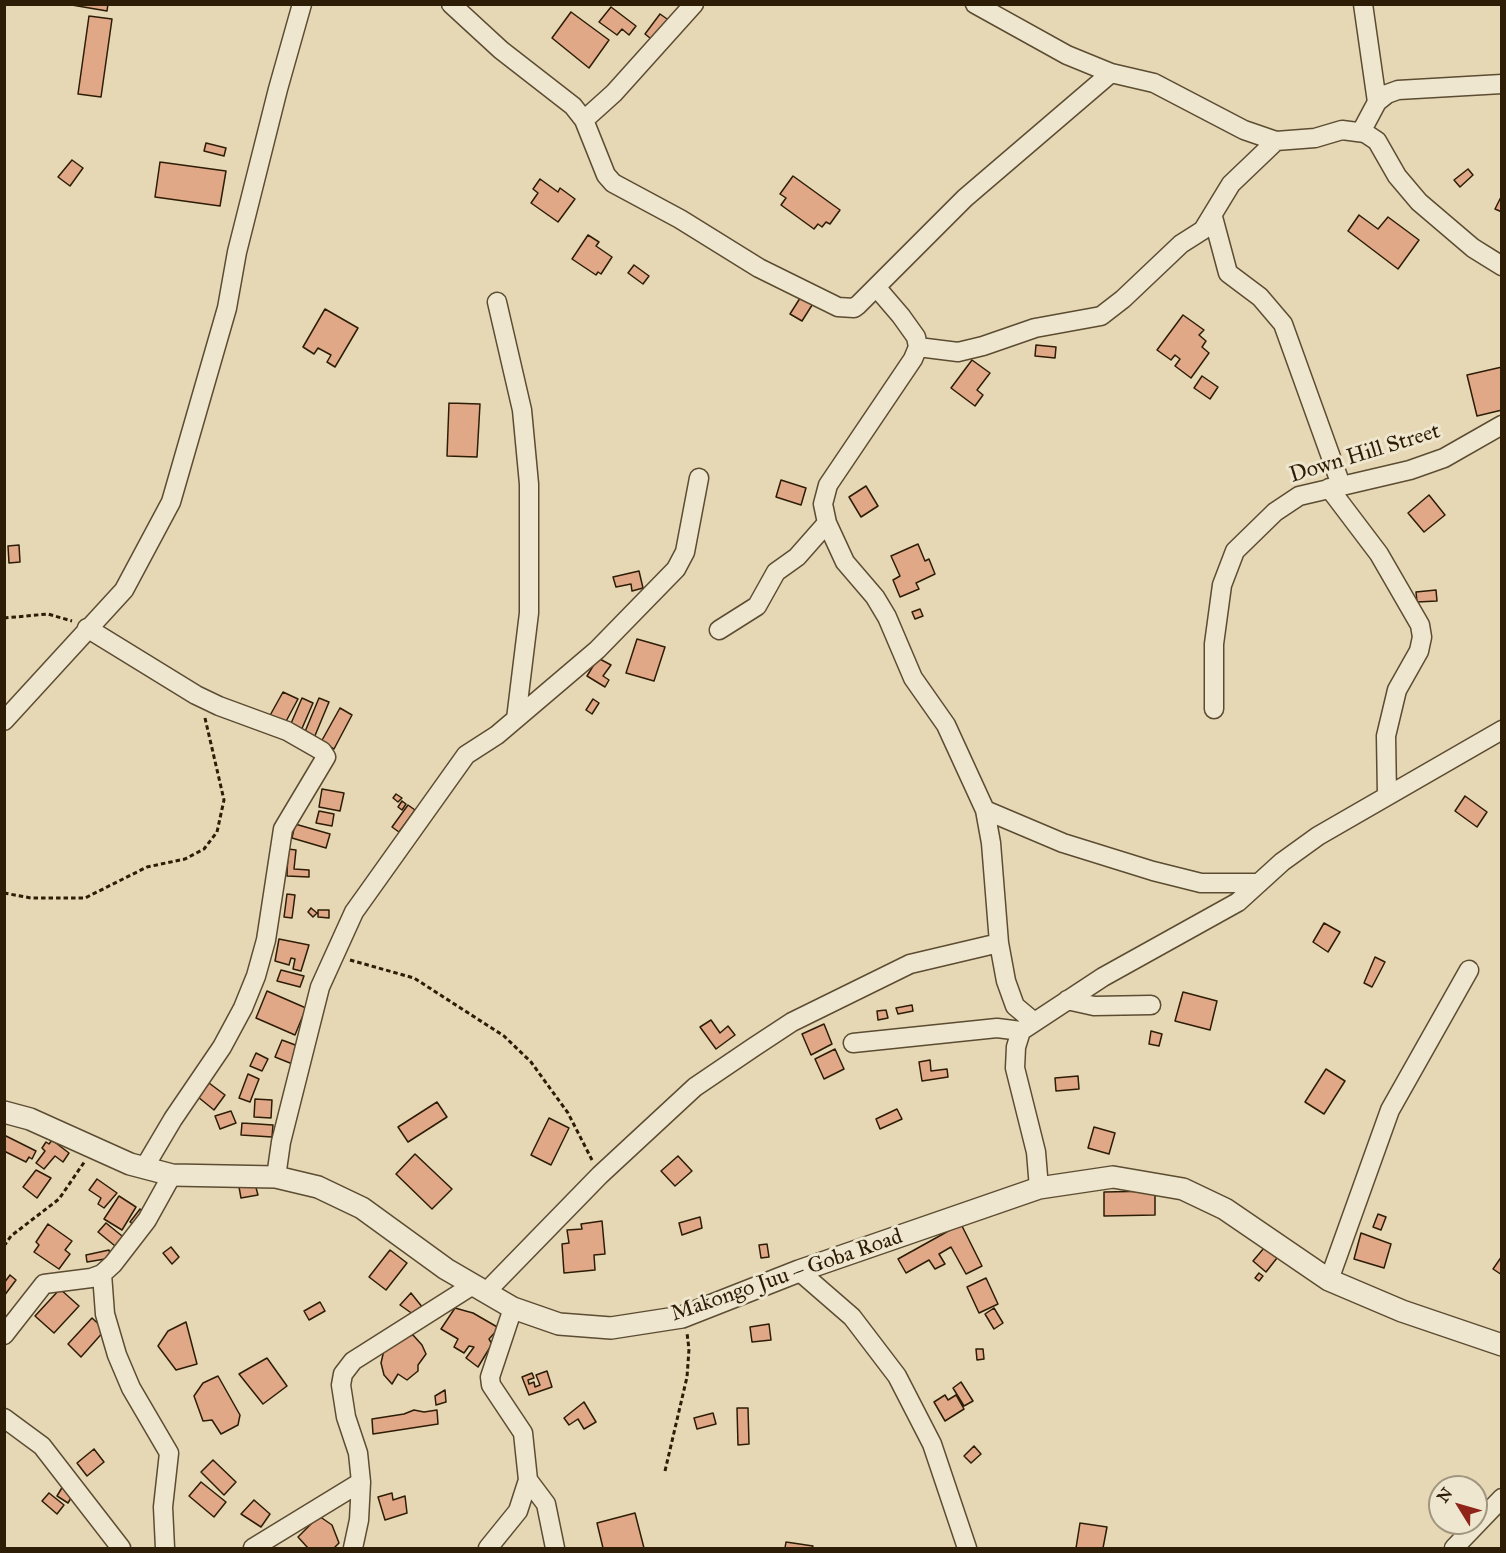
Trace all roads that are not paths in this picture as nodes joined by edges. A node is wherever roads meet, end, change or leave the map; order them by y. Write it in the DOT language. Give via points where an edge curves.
graph roads {
  1 [pos="302,4"];
  2 [pos="451,4"];
  3 [pos="694,4"];
  4 [pos="975,4"];
  5 [pos="1363,4"];
  6 [pos="1111,73"];
  7 [pos="1502,84"];
  8 [pos="1377,102"];
  9 [pos="584,120"];
  10 [pos="1361,132"];
  11 [pos="1276,141"];
  12 [pos="1213,217"];
  13 [pos="1502,266"];
  14 [pos="877,288"];
  15 [pos="498,302"];
  16 [pos="918,347"];
  17 [pos="1502,425"];
  18 [pos="699,478"];
  19 [pos="1335,486"];
  20 [pos="827,524"];
  21 [pos="87,628"];
  22 [pos="719,630"];
  23 [pos="1214,709"];
  24 [pos="516,719"];
  25 [pos="4,721"];
  26 [pos="1502,730"];
  27 [pos="1387,795"];
  28 [pos="985,810"];
  29 [pos="1258,883"];
  30 [pos="999,943"];
  31 [pos="1469,970"];
  32 [pos="1067,1000"];
  33 [pos="1151,1005"];
  34 [pos="1027,1026"];
  35 [pos="854,1043"];
  36 [pos="4,1112"];
  37 [pos="144,1168"];
  38 [pos="172,1175"];
  39 [pos="276,1177"];
  40 [pos="1039,1188"];
  41 [pos="799,1271"];
  42 [pos="102,1274"];
  43 [pos="1329,1280"];
  44 [pos="479,1288"];
  45 [pos="513,1308"];
  46 [pos="4,1335"];
  47 [pos="1502,1345"];
  48 [pos="4,1418"];
  49 [pos="528,1480"];
  50 [pos="361,1482"];
  51 [pos="1502,1498"];
  52 [pos="121,1548"];
  53 [pos="165,1548"];
  54 [pos="253,1548"];
  55 [pos="353,1548"];
  56 [pos="488,1548"];
  57 [pos="555,1548"];
  58 [pos="967,1548"];
  59 [pos="1454,1548"];
  1 -- 21 [label="street" via="226,308 171,502 124,590"];
  2 -- 9 [label="street" via="501,50 573,106"];
  3 -- 9 [label="street" via="614,93"];
  4 -- 6 [label="street" via="1067,55"];
  5 -- 8 [label="street"];
  6 -- 11 [label="street" via="1154,83 1245,130"];
  6 -- 14 [label="street" via="965,198"];
  7 -- 8 [label="street" via="1409,87"];
  8 -- 10 [label="street"];
  9 -- 14 [label="street" via="606,175 613,183 759,268 838,307 854,308"];
  10 -- 11 [label="street" via="1342,130 1315,138"];
  10 -- 13 [label="street" via="1377,141 1397,176 1419,202 1473,249"];
  11 -- 12 [label="street" via="1238,175"];
  12 -- 16 [label="street" via="1203,230 1174,249 1101,316 1035,328 958,352"];
  12 -- 19 [label="street" via="1228,273 1260,297 1283,324"];
  14 -- 16 [label="street" via="911,330"];
  15 -- 24 [label="street" via="522,410 529,484 529,613"];
  16 -- 20 [label="street" via="828,485 823,504"];
  17 -- 19 [label="street, Down Hill Street" via="1443,458 1410,470"];
  18 -- 24 [label="street" via="685,552 676,569 597,650"];
  19 -- 23 [label="street, Down Hill Street" via="1299,496 1275,512 1236,551 1222,585 1218,609"];
  19 -- 27 [label="street" via="1420,625 1419,651 1397,690 1386,736"];
  20 -- 22 [label="street" via="776,572 757,606"];
  20 -- 28 [label="street" via="845,562 887,616 913,678 946,725"];
  21 -- 25 [label="street"];
  21 -- 37 [label="street" via="196,695 287,731 326,757 283,829 266,940 243,1008"];
  24 -- 39 [label="street" via="466,755 354,912 320,987 281,1142"];
  26 -- 27 [label="street"];
  27 -- 29 [label="street" via="1318,836"];
  28 -- 29 [label="street" via="1063,843 1153,871 1202,883"];
  28 -- 30 [label="street"];
  29 -- 32 [label="street" via="1238,902"];
  30 -- 34 [label="street" via="1009,994"];
  30 -- 44 [label="street" via="910,964 792,1022 695,1087"];
  31 -- 43 [label="street" via="1390,1110"];
  32 -- 33 [label="street" via="1094,1006"];
  32 -- 34 [label="street"];
  34 -- 35 [label="street"];
  34 -- 40 [label="street" via="1016,1047 1015,1068 1036,1152"];
  36 -- 37 [label="street, Makongo Juu – Goba Road" via="30,1119"];
  37 -- 38 [label="street, Makongo Juu – Goba Road"];
  38 -- 39 [label="street, Makongo Juu – Goba Road"];
  38 -- 42 [label="street" via="164,1195 127,1249"];
  39 -- 44 [label="street, Makongo Juu – Goba Road" via="318,1187 362,1208"];
  40 -- 41 [label="street, Makongo Juu – Goba Road"];
  40 -- 43 [label="street, Makongo Juu – Goba Road" via="1113,1177 1183,1189 1225,1209"];
  41 -- 45 [label="street, Makongo Juu – Goba Road" via="682,1317 611,1328 559,1324"];
  41 -- 58 [label="street" via="852,1317 897,1376 932,1444"];
  42 -- 46 [label="street" via="44,1284"];
  42 -- 53 [label="street" via="105,1314 117,1355 131,1388 169,1453 163,1507"];
  43 -- 47 [label="street, Makongo Juu – Goba Road" via="1402,1311"];
  44 -- 45 [label="street, Makongo Juu – Goba Road"];
  44 -- 50 [label="street" via="346,1367 341,1384"];
  45 -- 49 [label="street" via="490,1377 491,1385 523,1432"];
  48 -- 52 [label="street" via="42,1446"];
  49 -- 56 [label="street" via="518,1511"];
  49 -- 57 [label="street" via="546,1504"];
  50 -- 54 [label="street"];
  50 -- 55 [label="street"];
  51 -- 59 [label="street"];
}
